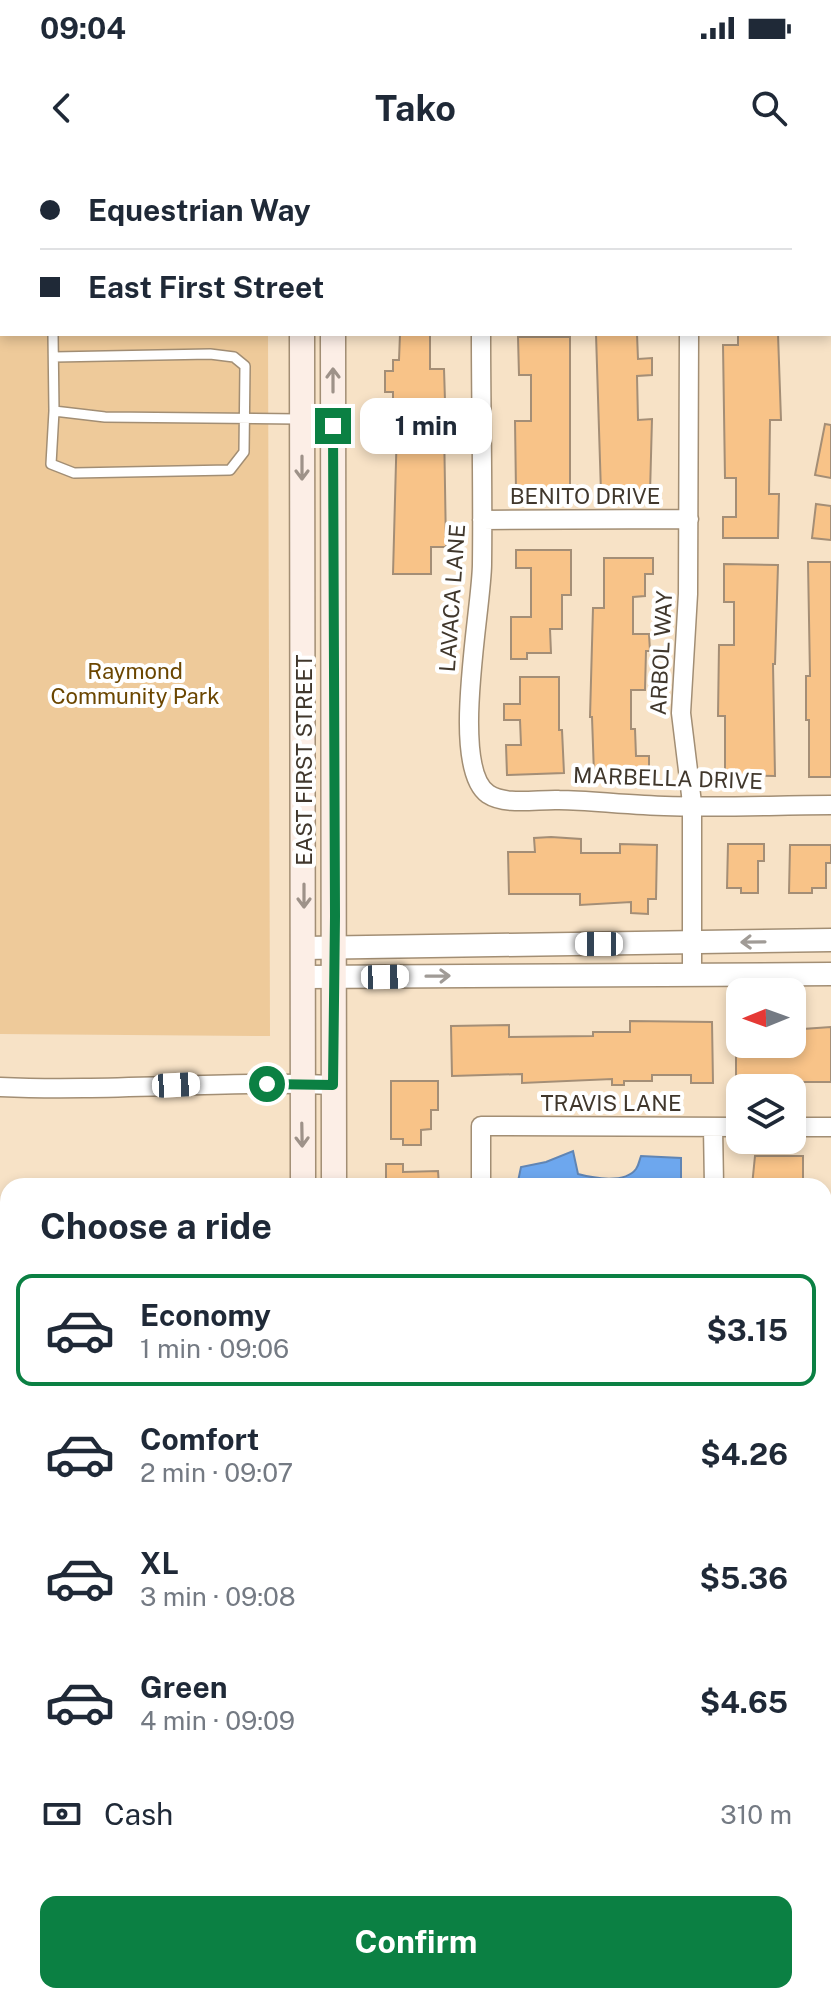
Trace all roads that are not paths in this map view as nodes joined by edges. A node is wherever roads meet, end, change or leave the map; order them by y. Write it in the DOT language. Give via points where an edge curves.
graph roads {
  1 [pos="53,336"];
  2 [pos="302,336"];
  3 [pos="333,336"];
  4 [pos="481,336"];
  5 [pos="689,336"];
  6 [pos="54,357"];
  7 [pos="54,411"];
  8 [pos="244,419"];
  9 [pos="302,419"];
  10 [pos="689,519"];
  11 [pos="482,520"];
  12 [pos="504,800"];
  13 [pos="831,805"];
  14 [pos="692,806"];
  15 [pos="831,940"];
  16 [pos="691,943"];
  17 [pos="335,946"];
  18 [pos="304,948"];
  19 [pos="692,973"];
  20 [pos="831,974"];
  21 [pos="304,977"];
  22 [pos="335,978"];
  23 [pos="302,1084"];
  24 [pos="333,1085"];
  25 [pos="0,1087"];
  26 [pos="713,1127"];
  27 [pos="726,1127"];
  28 [pos="806,1127"];
  29 [pos="831,1127"];
  30 [pos="303,1178"];
  31 [pos="334,1178"];
  32 [pos="481,1178"];
  33 [pos="714,1178"];
  1 -- 6 [label="lane"];
  2 -- 9 [label="main road, EAST FIRST STREET"];
  17 -- 3 [label="main road, EAST FIRST STREET, one-way"];
  4 -- 11 [label="street, LAVACA LANE"];
  5 -- 10 [label="street, ARBOL WAY"];
  6 -- 7 [label="lane"];
  6 -- 8 [label="lane" via="234,357 245,366"];
  7 -- 8 [label="lane"];
  7 -- 8 [label="lane" via="51,464 74,473 230,470 244,452"];
  8 -- 9 [label="lane"];
  9 -- 18 [label="main road, EAST FIRST STREET, one-way"];
  10 -- 11 [label="street, BENITO DRIVE"];
  10 -- 14 [label="street, ARBOL WAY" via="681,713"];
  11 -- 12 [label="street, LAVACA LANE" via="482,582 470,670 471,747 478,783 489,795"];
  12 -- 14 [label="street, MARBELLA DRIVE"];
  13 -- 14 [label="street, MARBELLA DRIVE"];
  14 -- 16 [label="street, ARBOL WAY"];
  15 -- 16 [label="street, one-way"];
  16 -- 17 [label="street"];
  16 -- 19 [label="street, ARBOL WAY"];
  17 -- 18 [label="street"];
  17 -- 22 [label="main road, EAST FIRST STREET"];
  18 -- 21 [label="main road, EAST FIRST STREET"];
  19 -- 20 [label="street"];
  22 -- 19 [label="street, one-way"];
  21 -- 22 [label="street"];
  21 -- 23 [label="main road, EAST FIRST STREET"];
  22 -- 24 [label="main road, EAST FIRST STREET"];
  23 -- 24 [label="street"];
  23 -- 25 [label="street"];
  23 -- 30 [label="main road, EAST FIRST STREET, one-way"];
  24 -- 31 [label="main road, EAST FIRST STREET"];
  26 -- 27 [label="street, TRAVIS LANE"];
  26 -- 32 [label="street, TRAVIS LANE" via="481,1126"];
  26 -- 33 [label="street"];
  28 -- 29 [label="street"];
}
